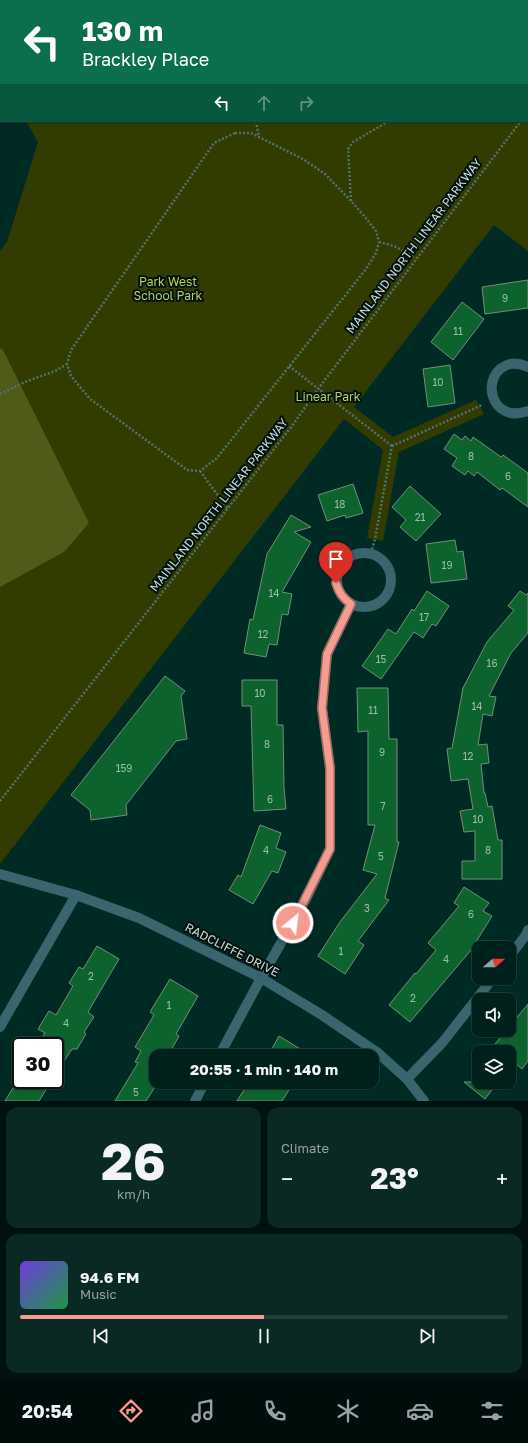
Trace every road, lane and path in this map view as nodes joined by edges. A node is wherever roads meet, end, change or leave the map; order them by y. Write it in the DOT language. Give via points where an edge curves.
graph roads {
  1 [pos="256,122"];
  2 [pos="387,122"];
  3 [pos="520,122"];
  4 [pos="260,138"];
  5 [pos="352,202"];
  6 [pos="379,242"];
  7 [pos="416,258"];
  8 [pos="67,364"];
  9 [pos="289,366"];
  10 [pos="528,367"];
  11 [pos="318,389"];
  12 [pos="0,394"];
  13 [pos="493,400"];
  14 [pos="528,412"];
  15 [pos="392,446"];
  16 [pos="200,471"];
  17 [pos="228,509"];
  18 [pos="372,554"];
  19 [pos="351,604"];
  20 [pos="0,801"];
  21 [pos="0,874"];
  22 [pos="76,895"];
  23 [pos="528,930"];
  24 [pos="516,948"];
  25 [pos="261,978"];
  26 [pos="488,985"];
  27 [pos="0,1027"];
  28 [pos="223,1049"];
  29 [pos="407,1079"];
  30 [pos="201,1089"];
  31 [pos="195,1101"];
  32 [pos="424,1101"];
  1 -- 4 [label="path"];
  2 -- 5 [label="path" via="353,142 348,149"];
  3 -- 7 [label="path, MAINLAND NORTH LINEAR PARKWAY"];
  4 -- 5 [label="path" via="324,174"];
  4 -- 8 [label="path" via="250,133 235,133 214,143 71,350"];
  5 -- 6 [label="path" via="366,216 376,231"];
  6 -- 7 [label="path" via="394,246"];
  6 -- 9 [label="path" via="376,253 366,269"];
  7 -- 11 [label="path, MAINLAND NORTH LINEAR PARKWAY"];
  8 -- 12 [label="path"];
  8 -- 16 [label="path" via="71,376 90,399 187,470"];
  9 -- 11 [label="path"];
  9 -- 16 [label="path" via="217,458"];
  10 -- 13 [label="street" via="516,363 500,369 492,383"];
  11 -- 15 [label="path"];
  11 -- 17 [label="path, MAINLAND NORTH LINEAR PARKWAY"];
  13 -- 14 [label="street" via="512,414"];
  13 -- 15 [label="path"];
  15 -- 18 [label="path"];
  16 -- 17 [label="path"];
  17 -- 20 [label="path, MAINLAND NORTH LINEAR PARKWAY"];
  18 -- 19 [label="street" via="354,554 340,565 336,583 338,591"];
  18 -- 19 [label="street" via="383,561 390,572 389,590 384,598 373,606 359,607"];
  19 -- 25 [label="street" via="327,654 322,708 330,768 330,849 306,899"];
  21 -- 22 [label="street, RADCLIFFE DRIVE"];
  22 -- 25 [label="street, RADCLIFFE DRIVE" via="139,918"];
  22 -- 27 [label="street"];
  23 -- 24 [label="street"];
  25 -- 28 [label="street"];
  25 -- 29 [label="street, RADCLIFFE DRIVE" via="372,1049"];
  26 -- 29 [label="street" via="442,1044"];
  29 -- 32 [label="street, RADCLIFFE DRIVE"];
  30 -- 31 [label="street"];
}
